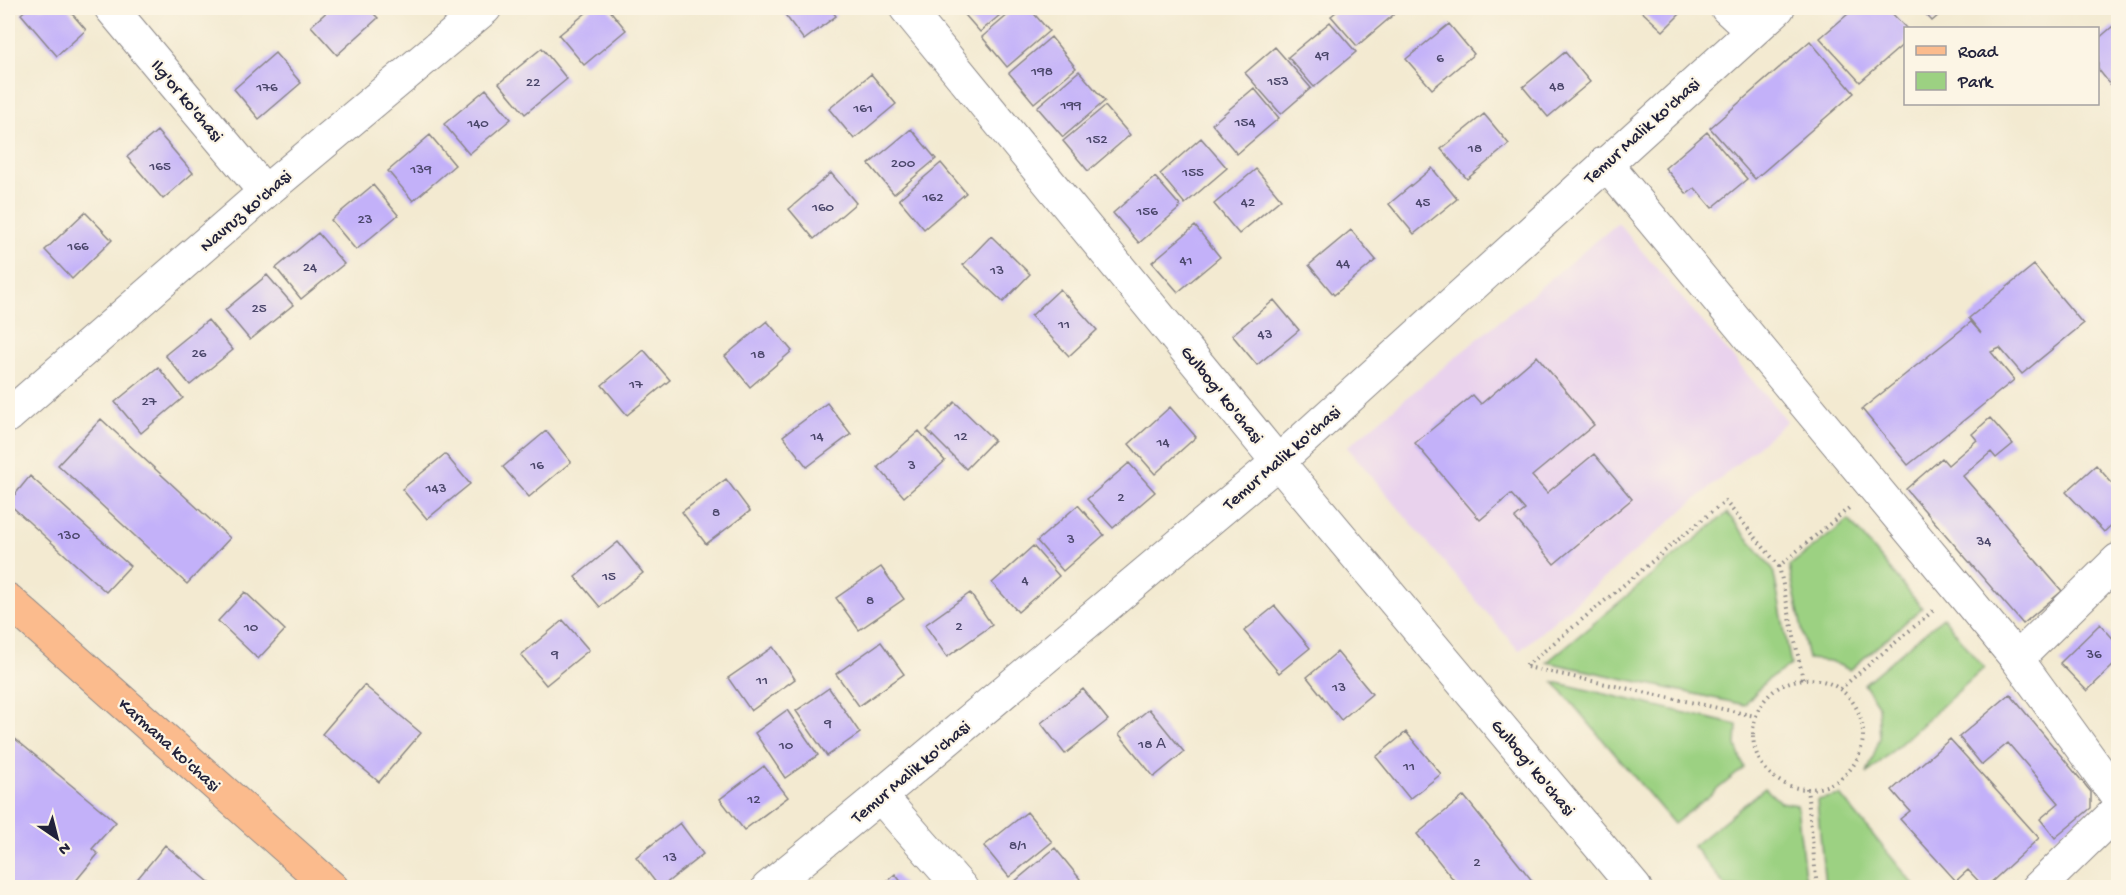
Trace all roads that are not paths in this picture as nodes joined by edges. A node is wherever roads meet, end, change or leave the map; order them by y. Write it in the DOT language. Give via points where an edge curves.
graph roads {
  1 [pos="111,8"];
  2 [pos="485,8"];
  3 [pos="906,8"];
  4 [pos="1728,8"];
  5 [pos="1778,8"];
  6 [pos="1751,30"];
  7 [pos="1605,163"];
  8 [pos="265,192"];
  9 [pos="8,416"];
  10 [pos="1278,462"];
  11 [pos="2118,560"];
  12 [pos="8,600"];
  13 [pos="2017,659"];
  14 [pos="880,796"];
  15 [pos="2118,798"];
  16 [pos="2118,810"];
  17 [pos="332,888"];
  18 [pos="768,888"];
  19 [pos="961,888"];
  20 [pos="1635,888"];
  21 [pos="2038,888"];
  1 -- 8 [label="street, Ilg'or ko'chasi"];
  2 -- 8 [label="street, Navruz ko'chasi"];
  3 -- 10 [label="street, Gulbog' ko'chasi"];
  4 -- 6 [label="street"];
  5 -- 6 [label="street, Temur Malik ko'chasi"];
  6 -- 7 [label="street, Temur Malik ko'chasi"];
  7 -- 10 [label="street, Temur Malik ko'chasi"];
  7 -- 13 [label="street"];
  8 -- 9 [label="street, Navruz ko'chasi"];
  10 -- 14 [label="street, Temur Malik ko'chasi"];
  10 -- 20 [label="street, Gulbog' ko'chasi"];
  11 -- 13 [label="street"];
  12 -- 17 [label="main road, Karmana ko'chasi"];
  13 -- 15 [label="street"];
  14 -- 18 [label="street, Temur Malik ko'chasi"];
  14 -- 19 [label="street"];
  16 -- 21 [label="street"];
}
